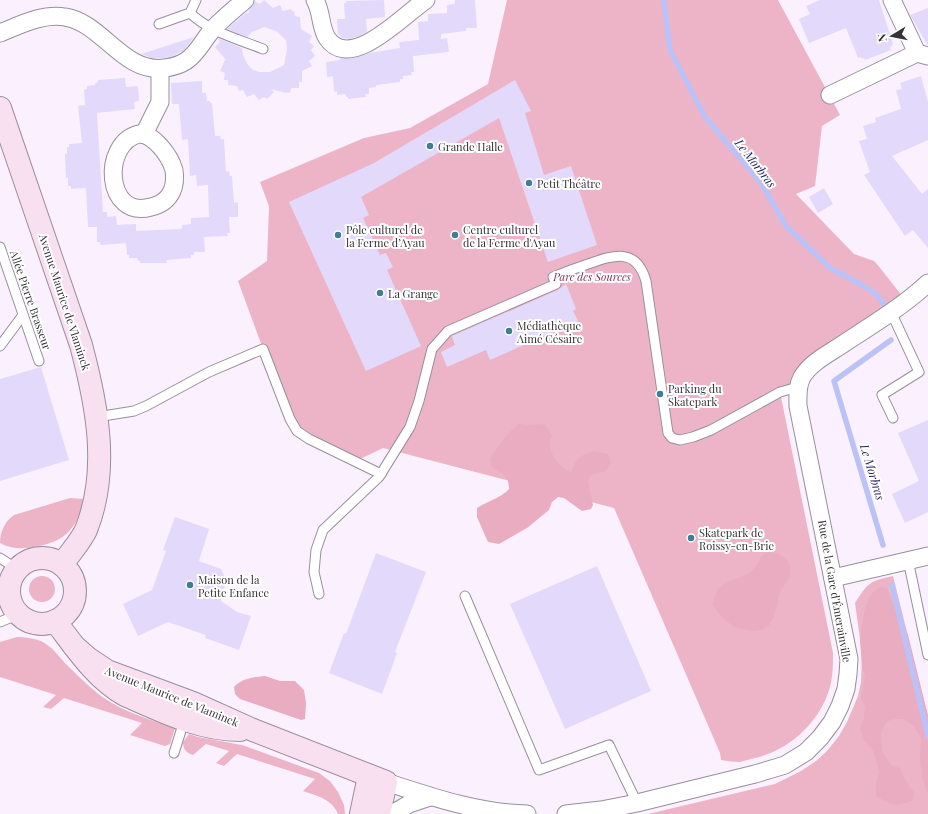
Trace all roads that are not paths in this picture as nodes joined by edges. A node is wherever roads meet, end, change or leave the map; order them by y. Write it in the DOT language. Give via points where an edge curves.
graph roads {
  1 [pos="196,0"];
  2 [pos="245,0"];
  3 [pos="315,0"];
  4 [pos="426,0"];
  5 [pos="892,0"];
  6 [pos="190,13"];
  7 [pos="159,24"];
  8 [pos="213,29"];
  9 [pos="0,33"];
  10 [pos="263,49"];
  11 [pos="922,55"];
  12 [pos="160,68"];
  13 [pos="830,95"];
  14 [pos="0,108"];
  15 [pos="144,134"];
  16 [pos="0,247"];
  17 [pos="928,284"];
  18 [pos="892,312"];
  19 [pos="23,315"];
  20 [pos="0,346"];
  21 [pos="39,361"];
  22 [pos="798,387"];
  23 [pos="97,417"];
  24 [pos="893,418"];
  25 [pos="381,474"];
  26 [pos="928,556"];
  27 [pos="908,560"];
  28 [pos="9,564"];
  29 [pos="62,565"];
  30 [pos="834,578"];
  31 [pos="319,594"];
  32 [pos="465,596"];
  33 [pos="9,618"];
  34 [pos="55,621"];
  35 [pos="74,646"];
  36 [pos="928,655"];
  37 [pos="132,681"];
  38 [pos="185,720"];
  39 [pos="253,730"];
  40 [pos="174,753"];
  41 [pos="378,779"];
  42 [pos="430,797"];
  43 [pos="638,803"];
  44 [pos="361,814"];
  45 [pos="379,814"];
  46 [pos="392,814"];
  47 [pos="527,814"];
  48 [pos="566,814"];
  1 -- 6 [label="lane"];
  2 -- 8 [label="street"];
  3 -- 4 [label="street" via="327,38 336,46 345,49 356,48 369,42"];
  5 -- 11 [label="street"];
  6 -- 7 [label="lane"];
  6 -- 8 [label="lane"];
  8 -- 10 [label="lane"];
  8 -- 12 [label="street" via="200,48 185,62"];
  9 -- 12 [label="street" via="44,18 76,19 131,60 149,68"];
  11 -- 13 [label="street"];
  12 -- 15 [label="street" via="160,102"];
  14 -- 23 [label="street, Avenue Maurice de Vlaminck" via="9,143 81,345"];
  16 -- 19 [label="lane, Allée Pierre Brasseur"];
  17 -- 18 [label="street"];
  18 -- 22 [label="street" via="823,357 802,377"];
  18 -- 24 [label="lane" via="919,372 882,395"];
  19 -- 20 [label="lane"];
  19 -- 21 [label="lane, Allée Pierre Brasseur"];
  22 -- 25 [label="lane" via="780,392 699,435 680,440 672,438 668,433 643,272 639,264 633,260 610,256 553,277 556,284 448,331 432,349 410,427"];
  22 -- 30 [label="street, Rue de la Gare d'Émerainville" via="798,406"];
  23 -- 25 [label="lane" via="146,406 192,380 263,349 297,431"];
  23 -- 29 [label="street, Avenue Maurice de Vlaminck" via="100,464 96,496 85,531"];
  25 -- 31 [label="lane" via="323,530 316,550 314,572"];
  26 -- 27 [label="street"];
  27 -- 30 [label="street"];
  27 -- 36 [label="lane"];
  28 -- 29 [label="street" via="42,558"];
  28 -- 33 [label="street"];
  29 -- 34 [label="street" via="73,579 74,598 66,614"];
  30 -- 43 [label="street, Rue de la Gare d'Émerainville" via="849,659 848,674 840,706 820,738 806,752 785,765"];
  32 -- 43 [label="lane" via="539,770 609,745"];
  33 -- 34 [label="street" via="36,624"];
  34 -- 35 [label="street, Avenue Maurice de Vlaminck"];
  35 -- 37 [label="street, Avenue Maurice de Vlaminck" via="102,668"];
  35 -- 38 [label="street, Avenue Maurice de Vlaminck" via="116,690"];
  37 -- 38 [label="lane" via="152,695 182,708"];
  37 -- 39 [label="street, Avenue Maurice de Vlaminck" via="193,703"];
  38 -- 39 [label="street, Avenue Maurice de Vlaminck" via="220,729"];
  38 -- 40 [label="lane"];
  39 -- 41 [label="street, Avenue Maurice de Vlaminck"];
  41 -- 42 [label="street"];
  41 -- 44 [label="street"];
  41 -- 45 [label="street"];
  42 -- 46 [label="street" via="409,804"];
  42 -- 47 [label="street" via="481,810"];
  43 -- 48 [label="street, Rue de la Gare d'Émerainville"];
}
